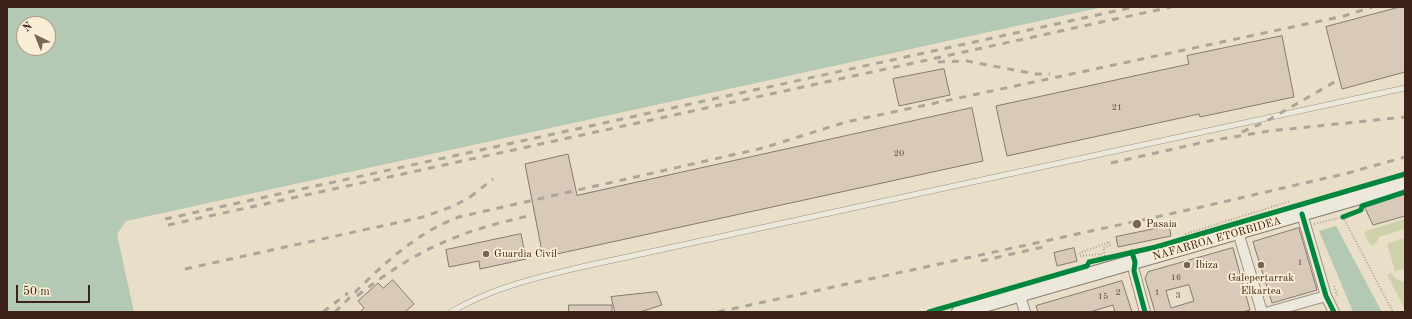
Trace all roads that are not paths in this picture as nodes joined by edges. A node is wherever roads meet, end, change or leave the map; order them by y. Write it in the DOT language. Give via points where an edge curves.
graph roads {
  1 [pos="1405,88"];
  2 [pos="1405,184"];
  3 [pos="1298,212"];
  4 [pos="1238,232"];
  5 [pos="1134,271"];
  6 [pos="1020,296"];
  7 [pos="1326,296"];
  8 [pos="451,312"];
  9 [pos="959,312"];
  10 [pos="1025,312"];
  11 [pos="1145,312"];
  12 [pos="1262,312"];
  13 [pos="1269,312"];
  14 [pos="1334,312"];
  1 -- 8 [label="lane" via="581,267 502,288 467,302"];
  2 -- 3 [label="main road, NAFARROA ETORBIDEA"];
  3 -- 4 [label="main road, NAFARROA ETORBIDEA"];
  3 -- 7 [label="street"];
  4 -- 6 [label="main road, NAFARROA ETORBIDEA"];
  4 -- 12 [label="street"];
  5 -- 11 [label="street"];
  6 -- 9 [label="main road, NAFARROA ETORBIDEA"];
  6 -- 10 [label="street"];
  7 -- 13 [label="street"];
  7 -- 14 [label="street"];
}
